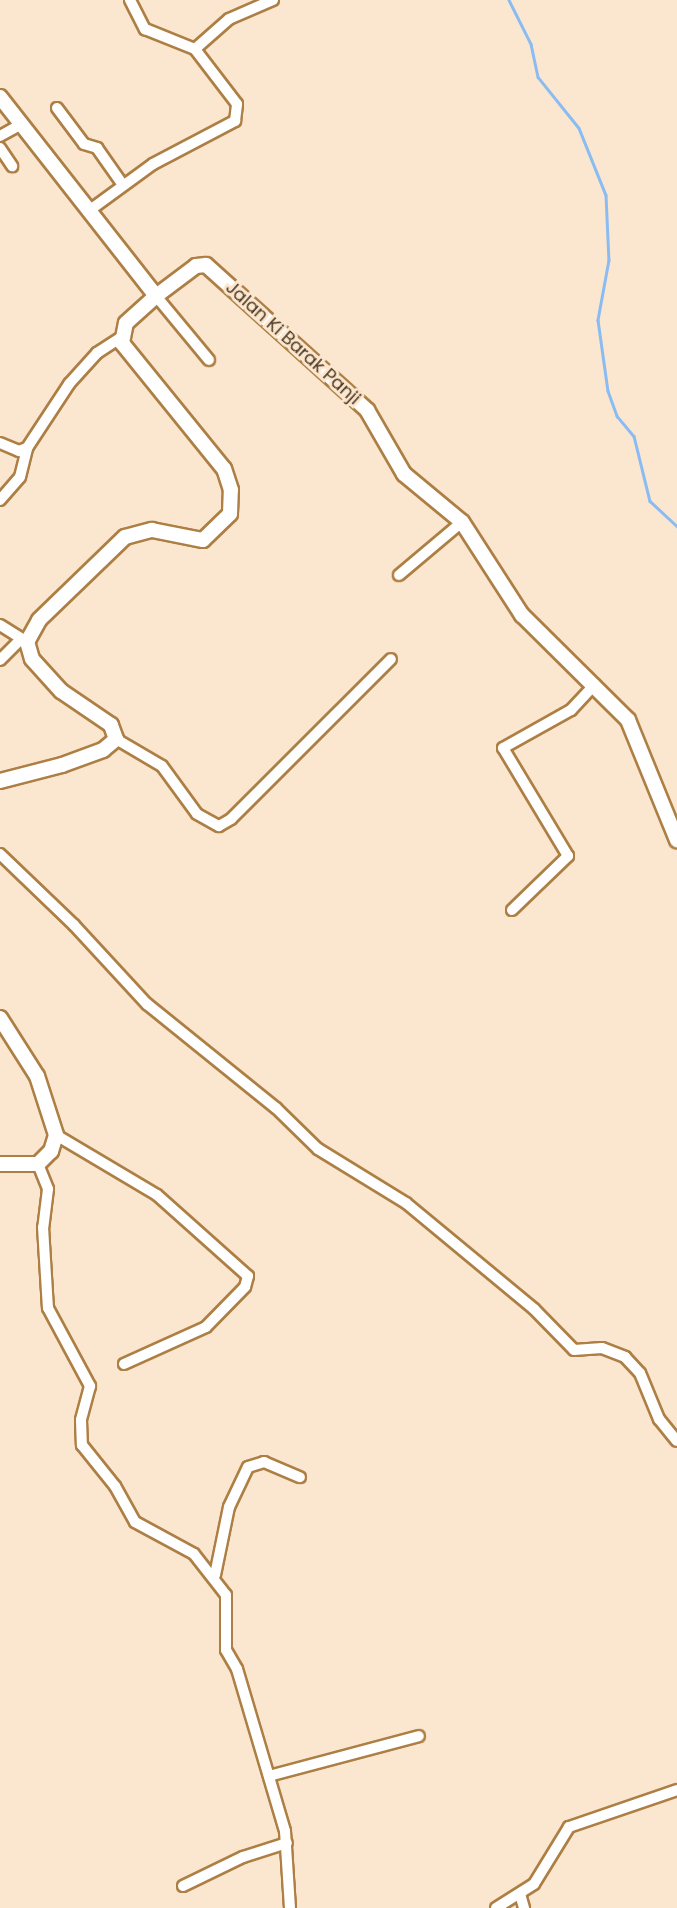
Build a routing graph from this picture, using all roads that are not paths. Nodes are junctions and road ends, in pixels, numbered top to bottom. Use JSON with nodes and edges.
{"nodes":[{"id":1,"x":130,"y":0,"type":"edge"},
{"id":2,"x":273,"y":0,"type":"edge"},
{"id":3,"x":195,"y":49,"type":"junction"},
{"id":4,"x":0,"y":97,"type":"edge"},
{"id":5,"x":57,"y":108,"type":"dead end"},
{"id":6,"x":20,"y":125,"type":"junction"},
{"id":7,"x":0,"y":136,"type":"edge"},
{"id":8,"x":0,"y":148,"type":"edge"},
{"id":9,"x":12,"y":166,"type":"dead end"},
{"id":10,"x":123,"y":186,"type":"junction"},
{"id":11,"x":90,"y":210,"type":"junction"},
{"id":12,"x":156,"y":296,"type":"junction"},
{"id":13,"x":122,"y":337,"type":"junction"},
{"id":14,"x":209,"y":360,"type":"dead end"},
{"id":15,"x":0,"y":443,"type":"edge"},
{"id":16,"x":27,"y":448,"type":"junction"},
{"id":17,"x":0,"y":500,"type":"edge"},
{"id":18,"x":462,"y":522,"type":"junction"},
{"id":19,"x":399,"y":575,"type":"dead end"},
{"id":20,"x":0,"y":625,"type":"edge"},
{"id":21,"x":24,"y":641,"type":"junction"},
{"id":22,"x":391,"y":659,"type":"dead end"},
{"id":23,"x":0,"y":660,"type":"edge"},
{"id":24,"x":595,"y":684,"type":"junction"},
{"id":25,"x":116,"y":739,"type":"junction"},
{"id":26,"x":0,"y":780,"type":"edge"},
{"id":27,"x":677,"y":840,"type":"edge"},
{"id":28,"x":0,"y":854,"type":"edge"},
{"id":29,"x":512,"y":910,"type":"dead end"},
{"id":30,"x":0,"y":1018,"type":"edge"},
{"id":31,"x":56,"y":1135,"type":"junction"},
{"id":32,"x":0,"y":1164,"type":"edge"},
{"id":33,"x":38,"y":1164,"type":"junction"},
{"id":34,"x":124,"y":1364,"type":"dead end"},
{"id":35,"x":677,"y":1441,"type":"edge"},
{"id":36,"x":300,"y":1477,"type":"dead end"},
{"id":37,"x":215,"y":1575,"type":"junction"},
{"id":38,"x":419,"y":1736,"type":"dead end"},
{"id":39,"x":269,"y":1776,"type":"junction"},
{"id":40,"x":677,"y":1790,"type":"edge"},
{"id":41,"x":287,"y":1843,"type":"junction"},
{"id":42,"x":183,"y":1886,"type":"dead end"},
{"id":43,"x":520,"y":1894,"type":"junction"},
{"id":44,"x":290,"y":1908,"type":"edge"},
{"id":45,"x":496,"y":1908,"type":"edge"},
{"id":46,"x":524,"y":1908,"type":"edge"}],
"edges":[{"from":1,"to":3,"type":"street"},
{"from":2,"to":3,"type":"street"},
{"from":3,"to":10,"type":"street"},
{"from":4,"to":6,"type":"street"},
{"from":5,"to":10,"type":"street"},
{"from":6,"to":7,"type":"street"},
{"from":6,"to":11,"type":"street"},
{"from":8,"to":9,"type":"street"},
{"from":10,"to":11,"type":"street"},
{"from":11,"to":12,"type":"street"},
{"from":12,"to":13,"type":"street"},
{"from":12,"to":14,"type":"street"},
{"from":12,"to":18,"type":"street","name":"Jalan Ki Barak Panji"},
{"from":13,"to":16,"type":"street"},
{"from":13,"to":21,"type":"street"},
{"from":15,"to":16,"type":"street"},
{"from":16,"to":17,"type":"street"},
{"from":18,"to":19,"type":"street"},
{"from":18,"to":24,"type":"street","name":"Jalan Ki Barak Panji"},
{"from":20,"to":21,"type":"street"},
{"from":21,"to":23,"type":"street"},
{"from":21,"to":25,"type":"street"},
{"from":22,"to":25,"type":"street"},
{"from":24,"to":27,"type":"street","name":"Jalan Ki Barak Panji"},
{"from":24,"to":29,"type":"street"},
{"from":25,"to":26,"type":"street"},
{"from":28,"to":35,"type":"street"},
{"from":30,"to":31,"type":"street"},
{"from":31,"to":33,"type":"street"},
{"from":31,"to":34,"type":"street"},
{"from":32,"to":33,"type":"street"},
{"from":33,"to":37,"type":"street"},
{"from":36,"to":37,"type":"street"},
{"from":37,"to":39,"type":"street"},
{"from":38,"to":39,"type":"street"},
{"from":39,"to":41,"type":"street"},
{"from":40,"to":43,"type":"street"},
{"from":41,"to":42,"type":"street"},
{"from":41,"to":44,"type":"street"},
{"from":43,"to":45,"type":"street"},
{"from":43,"to":46,"type":"street"}]}
